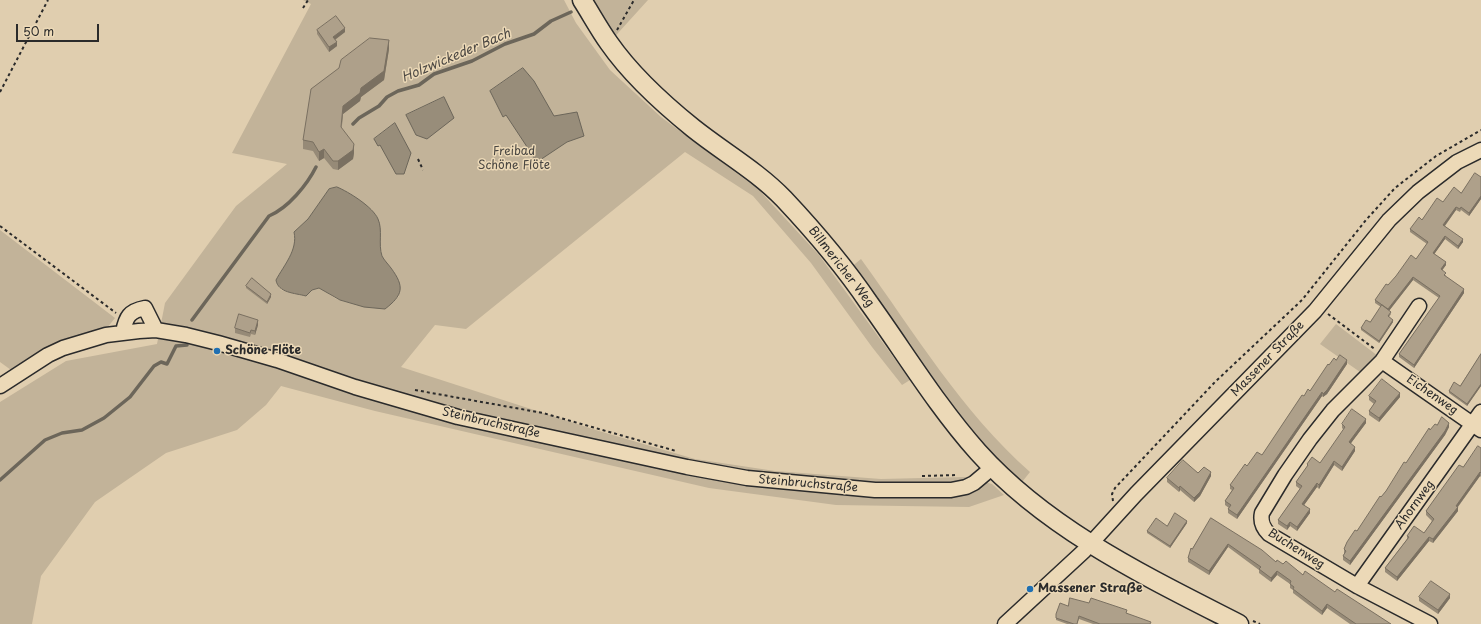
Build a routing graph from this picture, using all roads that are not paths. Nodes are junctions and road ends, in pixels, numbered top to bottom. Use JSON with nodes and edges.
{"nodes":[{"id":1,"x":582,"y":0,"type":"edge"},
{"id":2,"x":1481,"y":150,"type":"edge"},
{"id":3,"x":1419,"y":306,"type":"dead end"},
{"id":4,"x":124,"y":326,"type":"junction"},
{"id":5,"x":156,"y":330,"type":"junction"},
{"id":6,"x":1382,"y":361,"type":"junction"},
{"id":7,"x":0,"y":386,"type":"edge"},
{"id":8,"x":1478,"y":422,"type":"edge"},
{"id":9,"x":993,"y":467,"type":"junction"},
{"id":10,"x":1090,"y":545,"type":"junction"},
{"id":11,"x":1357,"y":586,"type":"junction"},
{"id":12,"x":1004,"y":624,"type":"edge"},
{"id":13,"x":1238,"y":624,"type":"edge"},
{"id":14,"x":1430,"y":624,"type":"edge"}],
"edges":[{"from":1,"to":9,"type":"main road","name":"Billmericher Weg"},
{"from":2,"to":10,"type":"street","name":"Massener Straße"},
{"from":3,"to":6,"type":"street"},
{"from":4,"to":5,"type":"street","name":"Steinbruchstraße"},
{"from":4,"to":5,"type":"street"},
{"from":4,"to":7,"type":"street","name":"Steinbruchstraße"},
{"from":5,"to":9,"type":"street","name":"Steinbruchstraße"},
{"from":6,"to":8,"type":"street","name":"Eichenweg"},
{"from":6,"to":11,"type":"street","name":"Buchenweg"},
{"from":8,"to":11,"type":"street","name":"Ahornweg"},
{"from":9,"to":10,"type":"main road","name":"Billmericher Weg"},
{"from":10,"to":12,"type":"street","name":"Massener Straße"},
{"from":10,"to":13,"type":"main road","name":"Billmericher Weg"},
{"from":11,"to":14,"type":"street","name":"Buchenweg"}]}
